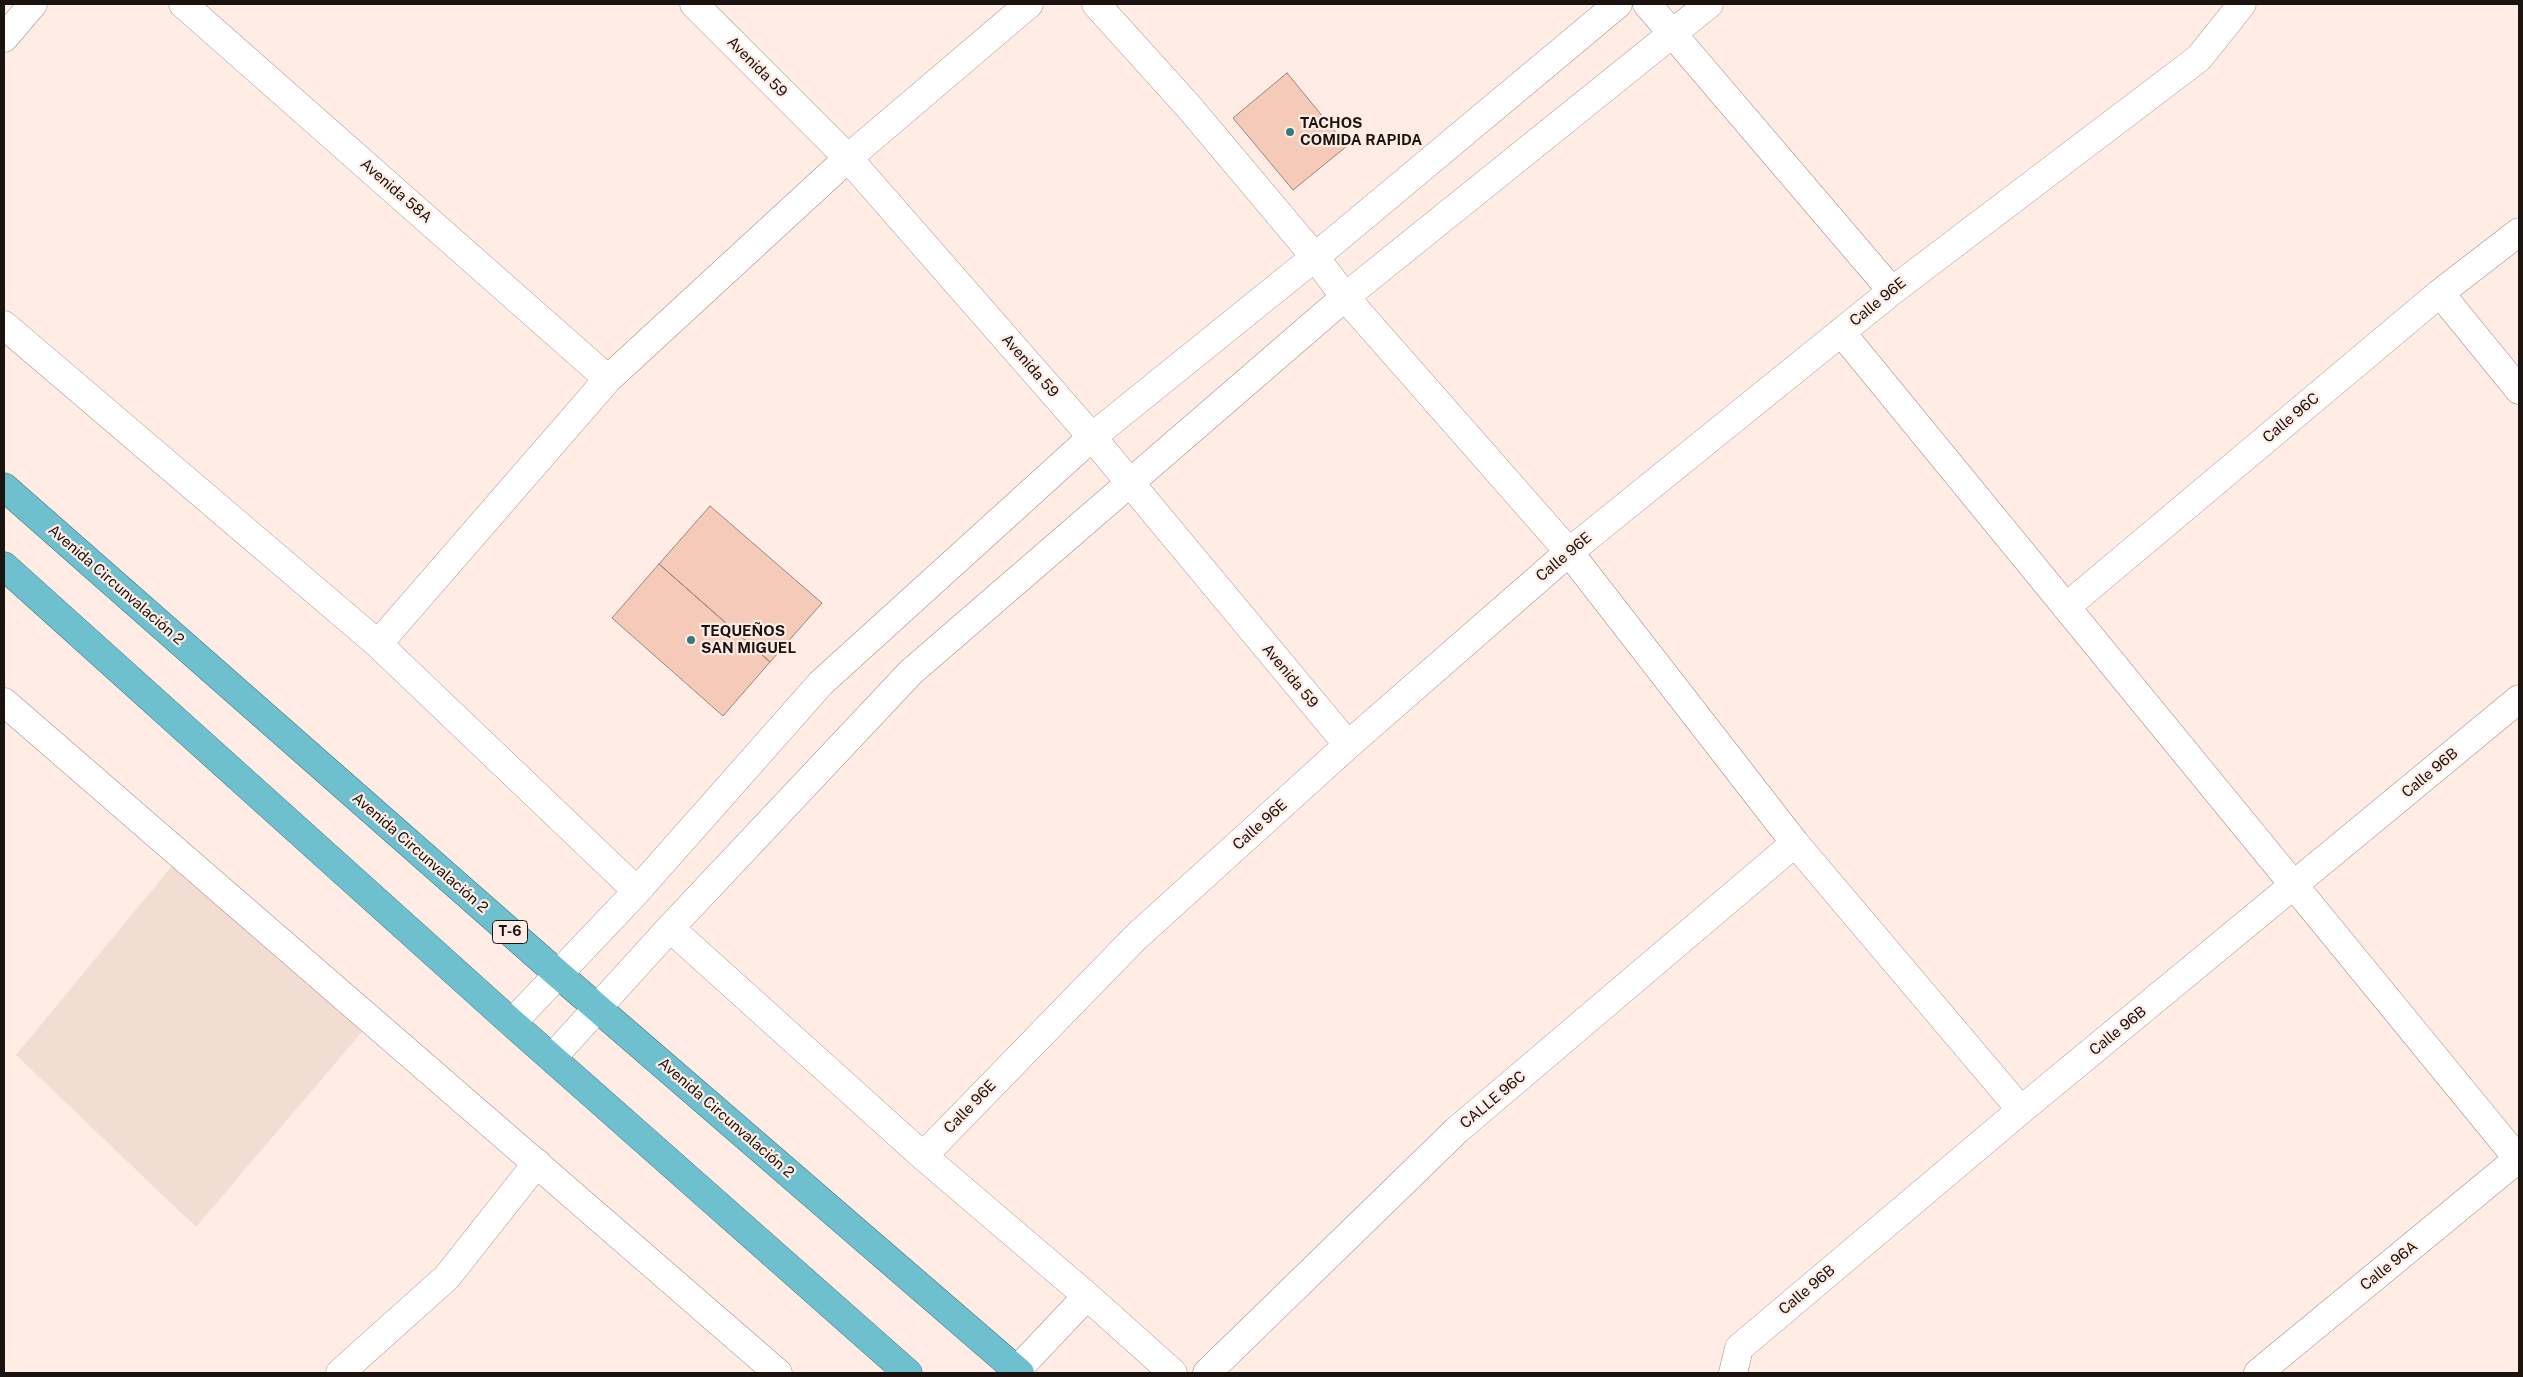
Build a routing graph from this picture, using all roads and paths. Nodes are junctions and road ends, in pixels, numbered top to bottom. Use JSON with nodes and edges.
{"nodes":[{"id":1,"x":33,"y":4,"type":"edge"},
{"id":2,"x":183,"y":4,"type":"edge"},
{"id":3,"x":694,"y":4,"type":"edge"},
{"id":4,"x":1029,"y":4,"type":"edge"},
{"id":5,"x":1096,"y":4,"type":"edge"},
{"id":6,"x":1618,"y":4,"type":"edge"},
{"id":7,"x":1646,"y":4,"type":"edge"},
{"id":8,"x":1709,"y":4,"type":"edge"},
{"id":9,"x":2242,"y":4,"type":"edge"},
{"id":10,"x":1672,"y":34,"type":"junction"},
{"id":11,"x":4,"y":38,"type":"edge"},
{"id":12,"x":848,"y":158,"type":"junction"},
{"id":13,"x":2519,"y":232,"type":"edge"},
{"id":14,"x":1315,"y":257,"type":"junction"},
{"id":15,"x":1892,"y":291,"type":"junction"},
{"id":16,"x":2440,"y":293,"type":"junction"},
{"id":17,"x":1345,"y":297,"type":"junction"},
{"id":18,"x":4,"y":325,"type":"edge"},
{"id":19,"x":1841,"y":332,"type":"junction"},
{"id":20,"x":608,"y":379,"type":"junction"},
{"id":21,"x":2519,"y":390,"type":"edge"},
{"id":22,"x":1092,"y":437,"type":"junction"},
{"id":23,"x":1130,"y":485,"type":"junction"},
{"id":24,"x":4,"y":487,"type":"edge"},
{"id":25,"x":1569,"y":552,"type":"junction"},
{"id":26,"x":4,"y":566,"type":"edge"},
{"id":27,"x":2066,"y":607,"type":"junction"},
{"id":28,"x":378,"y":644,"type":"junction"},
{"id":29,"x":2519,"y":699,"type":"edge"},
{"id":30,"x":4,"y":702,"type":"edge"},
{"id":31,"x":1348,"y":745,"type":"junction"},
{"id":32,"x":1795,"y":843,"type":"junction"},
{"id":33,"x":2294,"y":886,"type":"junction"},
{"id":34,"x":637,"y":891,"type":"junction"},
{"id":35,"x":670,"y":928,"type":"junction"},
{"id":36,"x":558,"y":974,"type":"junction"},
{"id":37,"x":599,"y":1008,"type":"junction"},
{"id":38,"x":512,"y":1023,"type":"junction"},
{"id":39,"x":552,"y":1058,"type":"junction"},
{"id":40,"x":2021,"y":1110,"type":"junction"},
{"id":41,"x":923,"y":1156,"type":"junction"},
{"id":42,"x":2519,"y":1159,"type":"edge"},
{"id":43,"x":537,"y":1163,"type":"junction"},
{"id":44,"x":1087,"y":1296,"type":"junction"},
{"id":45,"x":1018,"y":1372,"type":"edge"},
{"id":46,"x":340,"y":1373,"type":"edge"},
{"id":47,"x":778,"y":1373,"type":"edge"},
{"id":48,"x":907,"y":1373,"type":"edge"},
{"id":49,"x":1173,"y":1373,"type":"edge"},
{"id":50,"x":1207,"y":1373,"type":"edge"},
{"id":51,"x":1733,"y":1373,"type":"edge"},
{"id":52,"x":2258,"y":1373,"type":"edge"}],
"edges":[{"from":1,"to":11,"type":"street"},
{"from":2,"to":20,"type":"street","name":"Avenida 58A"},
{"from":3,"to":12,"type":"street","name":"Avenida 59"},
{"from":4,"to":12,"type":"street"},
{"from":5,"to":14,"type":"street"},
{"from":6,"to":14,"type":"street"},
{"from":7,"to":10,"type":"street"},
{"from":8,"to":10,"type":"street"},
{"from":9,"to":15,"type":"street","name":"Calle 96E"},
{"from":10,"to":15,"type":"street"},
{"from":10,"to":17,"type":"street"},
{"from":12,"to":20,"type":"street"},
{"from":12,"to":22,"type":"street","name":"Avenida 59"},
{"from":13,"to":16,"type":"street","name":"Calle 96C"},
{"from":14,"to":17,"type":"street"},
{"from":14,"to":22,"type":"street"},
{"from":15,"to":19,"type":"street","name":"Calle 96E"},
{"from":16,"to":21,"type":"street"},
{"from":16,"to":27,"type":"street","name":"Calle 96C"},
{"from":17,"to":23,"type":"street"},
{"from":17,"to":25,"type":"street"},
{"from":18,"to":28,"type":"street"},
{"from":19,"to":25,"type":"street","name":"Calle 96E"},
{"from":19,"to":27,"type":"street"},
{"from":20,"to":28,"type":"street"},
{"from":22,"to":23,"type":"street","name":"Avenida 59"},
{"from":22,"to":34,"type":"street"},
{"from":23,"to":31,"type":"street","name":"Avenida 59"},
{"from":23,"to":35,"type":"street"},
{"from":24,"to":36,"type":"highway","name":"Avenida Circunvalación 2","number":"T-6"},
{"from":25,"to":31,"type":"street","name":"Calle 96E"},
{"from":25,"to":32,"type":"street"},
{"from":26,"to":38,"type":"highway"},
{"from":27,"to":33,"type":"street"},
{"from":28,"to":34,"type":"street"},
{"from":29,"to":33,"type":"street","name":"Calle 96B"},
{"from":30,"to":43,"type":"street"},
{"from":31,"to":41,"type":"street","name":"Calle 96E"},
{"from":32,"to":40,"type":"street"},
{"from":32,"to":50,"type":"street","name":"CALLE 96C"},
{"from":33,"to":40,"type":"street","name":"Calle 96B"},
{"from":33,"to":42,"type":"street"},
{"from":34,"to":36,"type":"street"},
{"from":35,"to":37,"type":"street"},
{"from":35,"to":41,"type":"street"},
{"from":36,"to":37,"type":"highway","name":"Avenida Circunvalación 2","number":"T-6"},
{"from":36,"to":38,"type":"street"},
{"from":37,"to":39,"type":"street"},
{"from":37,"to":45,"type":"highway","name":"Avenida Circunvalación 2","number":"T-6"},
{"from":38,"to":39,"type":"highway"},
{"from":39,"to":48,"type":"highway"},
{"from":40,"to":51,"type":"street","name":"Calle 96B"},
{"from":41,"to":44,"type":"street"},
{"from":42,"to":52,"type":"street","name":"Calle 96A"},
{"from":43,"to":46,"type":"street"},
{"from":43,"to":47,"type":"street"},
{"from":44,"to":45,"type":"street"},
{"from":44,"to":49,"type":"street"}]}
